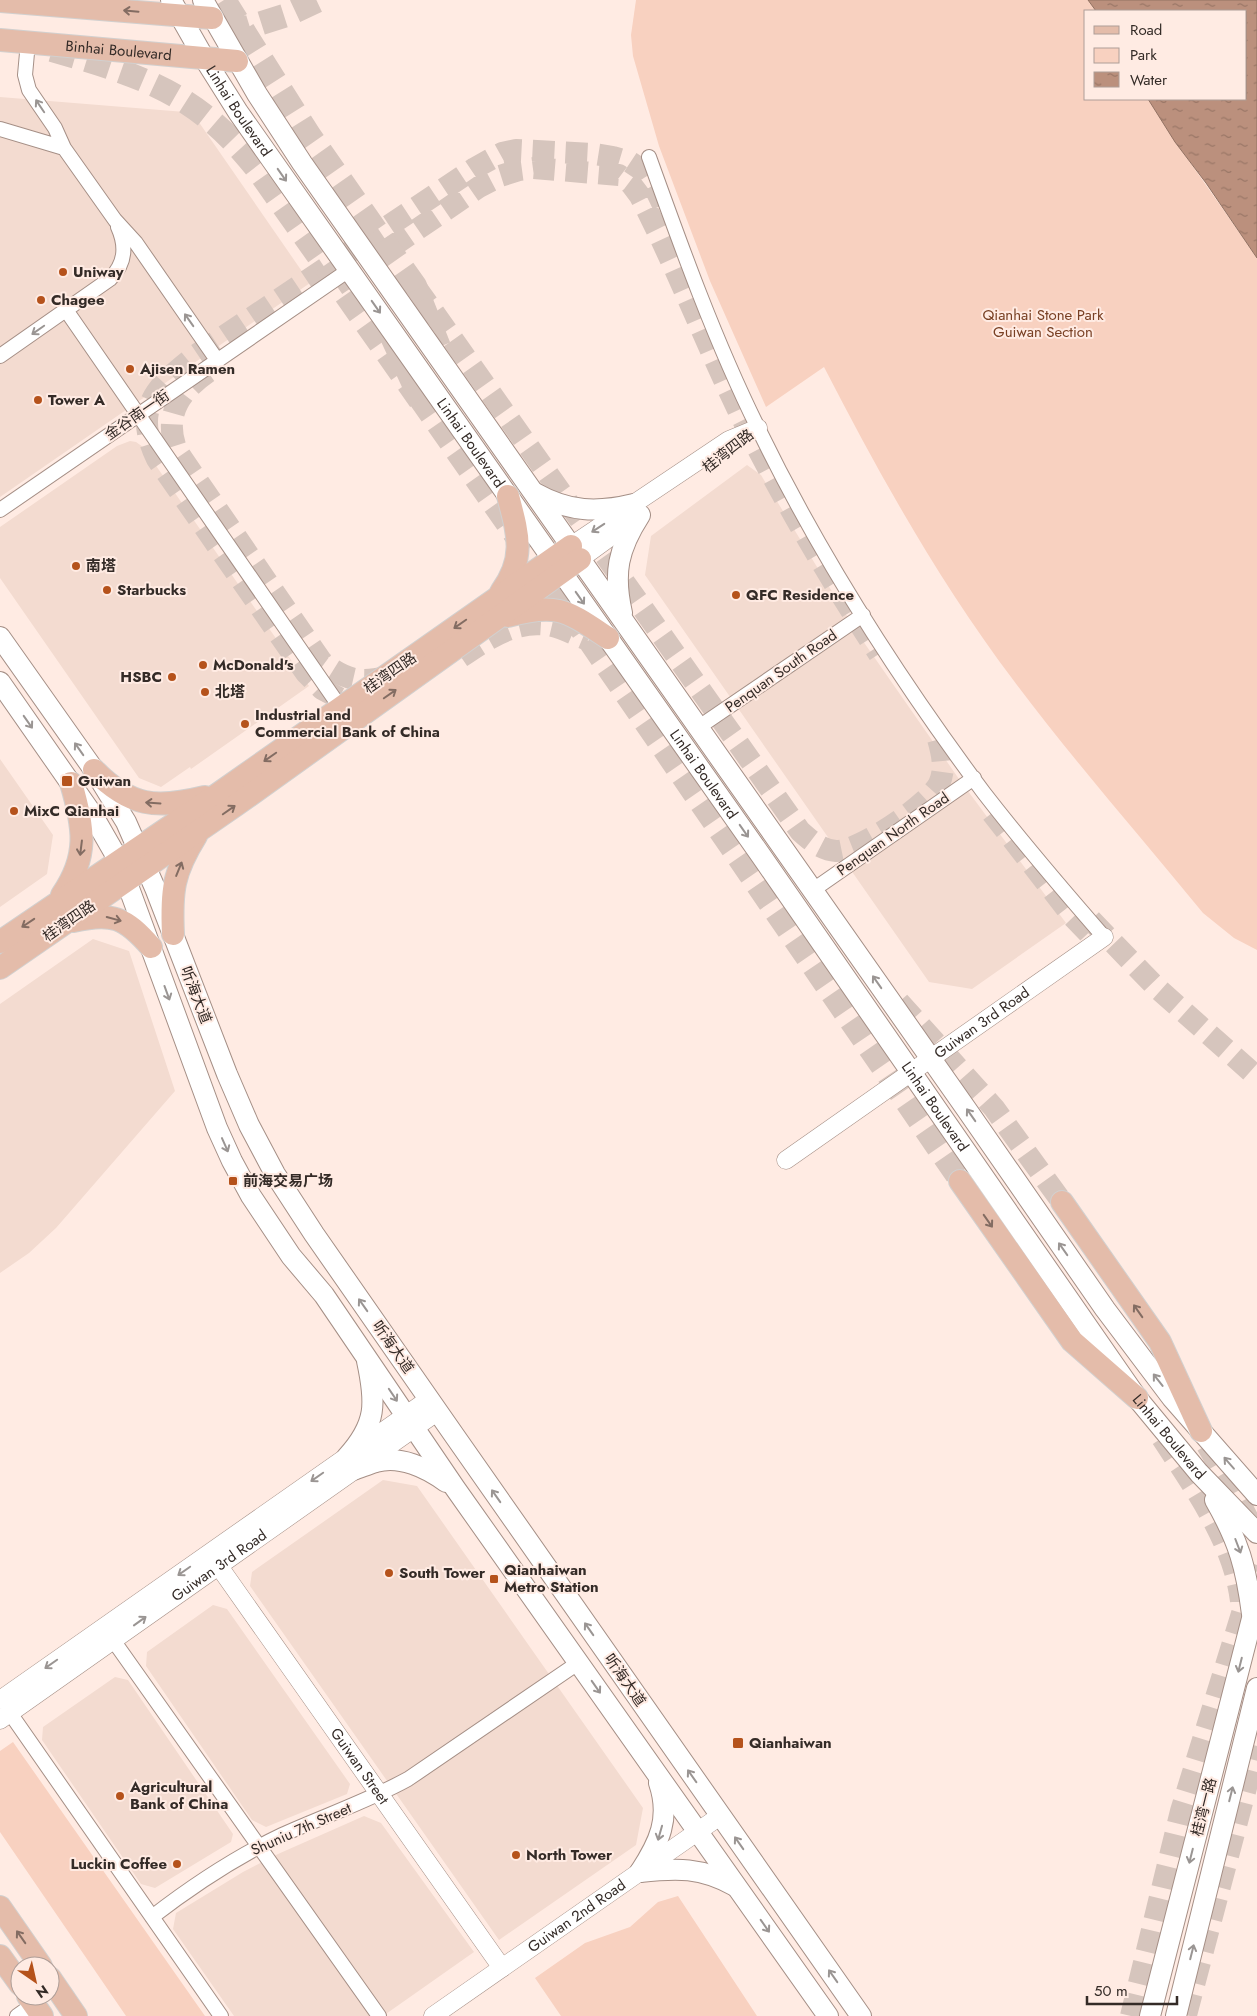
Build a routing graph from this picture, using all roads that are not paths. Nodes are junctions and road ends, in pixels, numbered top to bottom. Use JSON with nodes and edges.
{"nodes":[{"id":1,"x":0,"y":1,"type":"edge"},
{"id":2,"x":92,"y":3,"type":"edge"},
{"id":3,"x":176,"y":8,"type":"edge"},
{"id":4,"x":208,"y":9,"type":"edge"},
{"id":5,"x":0,"y":40,"type":"edge"},
{"id":6,"x":28,"y":42,"type":"junction"},
{"id":7,"x":204,"y":58,"type":"junction"},
{"id":8,"x":237,"y":61,"type":"junction"},
{"id":9,"x":0,"y":129,"type":"edge"},
{"id":10,"x":64,"y":148,"type":"junction"},
{"id":11,"x":649,"y":157,"type":"dead end"},
{"id":12,"x":115,"y":220,"type":"junction"},
{"id":13,"x":349,"y":270,"type":"junction"},
{"id":14,"x":66,"y":310,"type":"junction"},
{"id":15,"x":0,"y":356,"type":"edge"},
{"id":16,"x":217,"y":360,"type":"junction"},
{"id":17,"x":138,"y":415,"type":"junction"},
{"id":18,"x":758,"y":428,"type":"junction"},
{"id":19,"x":535,"y":493,"type":"junction"},
{"id":20,"x":508,"y":496,"type":"junction"},
{"id":21,"x":637,"y":509,"type":"junction"},
{"id":22,"x":0,"y":510,"type":"edge"},
{"id":23,"x":576,"y":552,"type":"junction"},
{"id":24,"x":557,"y":565,"type":"junction"},
{"id":25,"x":492,"y":612,"type":"junction"},
{"id":26,"x":863,"y":615,"type":"junction"},
{"id":27,"x":624,"y":620,"type":"junction"},
{"id":28,"x":0,"y":637,"type":"edge"},
{"id":29,"x":608,"y":638,"type":"junction"},
{"id":30,"x":0,"y":682,"type":"edge"},
{"id":31,"x":340,"y":708,"type":"junction"},
{"id":32,"x":699,"y":728,"type":"junction"},
{"id":33,"x":94,"y":770,"type":"junction"},
{"id":34,"x":974,"y":778,"type":"junction"},
{"id":35,"x":72,"y":783,"type":"junction"},
{"id":36,"x":218,"y":794,"type":"junction"},
{"id":37,"x":200,"y":830,"type":"junction"},
{"id":38,"x":142,"y":857,"type":"junction"},
{"id":39,"x":123,"y":870,"type":"junction"},
{"id":40,"x":813,"y":890,"type":"junction"},
{"id":41,"x":61,"y":913,"type":"junction"},
{"id":42,"x":173,"y":934,"type":"junction"},
{"id":43,"x":1104,"y":937,"type":"joint"},
{"id":44,"x":0,"y":942,"type":"edge"},
{"id":45,"x":151,"y":947,"type":"junction"},
{"id":46,"x":0,"y":968,"type":"edge"},
{"id":47,"x":931,"y":1058,"type":"junction"},
{"id":48,"x":912,"y":1072,"type":"junction"},
{"id":49,"x":786,"y":1160,"type":"dead end"},
{"id":50,"x":960,"y":1181,"type":"tunnel mouth"},
{"id":51,"x":1062,"y":1202,"type":"tunnel mouth"},
{"id":52,"x":365,"y":1354,"type":"junction"},
{"id":53,"x":1137,"y":1398,"type":"junction"},
{"id":54,"x":433,"y":1405,"type":"junction"},
{"id":55,"x":410,"y":1421,"type":"junction"},
{"id":56,"x":1201,"y":1431,"type":"junction"},
{"id":57,"x":350,"y":1464,"type":"junction"},
{"id":58,"x":1198,"y":1473,"type":"junction"},
{"id":59,"x":455,"y":1488,"type":"junction"},
{"id":60,"x":1257,"y":1495,"type":"edge"},
{"id":61,"x":1257,"y":1532,"type":"edge"},
{"id":62,"x":218,"y":1565,"type":"junction"},
{"id":63,"x":1255,"y":1608,"type":"edge"},
{"id":64,"x":113,"y":1640,"type":"junction"},
{"id":65,"x":578,"y":1662,"type":"junction"},
{"id":66,"x":1257,"y":1688,"type":"edge"},
{"id":67,"x":3,"y":1711,"type":"edge"},
{"id":68,"x":654,"y":1769,"type":"junction"},
{"id":69,"x":380,"y":1794,"type":"junction"},
{"id":70,"x":720,"y":1816,"type":"junction"},
{"id":71,"x":698,"y":1832,"type":"junction"},
{"id":72,"x":259,"y":1846,"type":"junction"},
{"id":73,"x":640,"y":1872,"type":"junction"},
{"id":74,"x":737,"y":1886,"type":"junction"},
{"id":75,"x":0,"y":1907,"type":"edge"},
{"id":76,"x":152,"y":1917,"type":"junction"},
{"id":77,"x":0,"y":1956,"type":"edge"},
{"id":78,"x":34,"y":1956,"type":"edge"},
{"id":79,"x":502,"y":1968,"type":"junction"},
{"id":80,"x":10,"y":1970,"type":"edge"},
{"id":81,"x":60,"y":1993,"type":"edge"},
{"id":82,"x":76,"y":2016,"type":"edge"},
{"id":83,"x":221,"y":2016,"type":"edge"},
{"id":84,"x":379,"y":2016,"type":"edge"},
{"id":85,"x":433,"y":2016,"type":"edge"},
{"id":86,"x":828,"y":2016,"type":"edge"},
{"id":87,"x":861,"y":2016,"type":"edge"},
{"id":88,"x":1150,"y":2016,"type":"edge"},
{"id":89,"x":1176,"y":2016,"type":"edge"}],
"edges":[{"from":1,"to":2,"type":"main road"},
{"from":3,"to":2,"type":"main road","one_way":true},
{"from":3,"to":4,"type":"main road"},
{"from":3,"to":7,"type":"main road","name":"Linhai Boulevard"},
{"from":4,"to":8,"type":"main road","name":"Linhai Boulevard"},
{"from":5,"to":6,"type":"main road","name":"Binhai Boulevard"},
{"from":6,"to":7,"type":"main road","name":"Binhai Boulevard"},
{"from":10,"to":6,"type":"street","one_way":true},
{"from":7,"to":8,"type":"main road","name":"Binhai Boulevard"},
{"from":7,"to":13,"type":"main road","name":"Linhai Boulevard","one_way":true},
{"from":8,"to":19,"type":"main road","name":"Linhai Boulevard"},
{"from":9,"to":10,"type":"street"},
{"from":10,"to":12,"type":"street"},
{"from":11,"to":18,"type":"street"},
{"from":12,"to":14,"type":"street"},
{"from":16,"to":12,"type":"street","one_way":true},
{"from":13,"to":16,"type":"street","name":"金谷南一街"},
{"from":13,"to":20,"type":"main road","name":"Linhai Boulevard","one_way":true},
{"from":14,"to":15,"type":"street","one_way":true},
{"from":14,"to":17,"type":"street"},
{"from":16,"to":17,"type":"street","name":"金谷南一街"},
{"from":17,"to":22,"type":"street","name":"金谷南一街"},
{"from":17,"to":31,"type":"street"},
{"from":18,"to":21,"type":"street","name":"桂湾四路"},
{"from":18,"to":26,"type":"street"},
{"from":19,"to":21,"type":"main road"},
{"from":19,"to":23,"type":"main road","name":"Linhai Boulevard"},
{"from":20,"to":24,"type":"main road","name":"Linhai Boulevard"},
{"from":20,"to":25,"type":"main road"},
{"from":21,"to":23,"type":"street","name":"桂湾四路"},
{"from":21,"to":27,"type":"main road"},
{"from":23,"to":24,"type":"main road","name":"桂湾四路"},
{"from":23,"to":27,"type":"main road","name":"Linhai Boulevard"},
{"from":24,"to":25,"type":"main road","name":"桂湾四路"},
{"from":24,"to":29,"type":"main road","name":"Linhai Boulevard","one_way":true},
{"from":25,"to":29,"type":"main road"},
{"from":25,"to":31,"type":"main road","name":"桂湾四路","one_way":true},
{"from":37,"to":25,"type":"main road","name":"桂湾四路","one_way":true},
{"from":26,"to":32,"type":"street","name":"Penquan South Road"},
{"from":26,"to":34,"type":"street"},
{"from":27,"to":32,"type":"main road","name":"Linhai Boulevard"},
{"from":33,"to":28,"type":"main road","name":"听海大道","one_way":true},
{"from":29,"to":48,"type":"main road","name":"Linhai Boulevard","one_way":true},
{"from":30,"to":35,"type":"main road","name":"听海大道","one_way":true},
{"from":31,"to":36,"type":"main road","name":"桂湾四路","one_way":true},
{"from":32,"to":40,"type":"main road","name":"Linhai Boulevard"},
{"from":36,"to":33,"type":"main road","one_way":true},
{"from":33,"to":38,"type":"main road","name":"听海大道"},
{"from":34,"to":40,"type":"street","name":"Penquan North Road"},
{"from":34,"to":43,"type":"street"},
{"from":35,"to":39,"type":"main road","name":"听海大道"},
{"from":35,"to":41,"type":"main road","one_way":true},
{"from":36,"to":38,"type":"main road","name":"桂湾四路"},
{"from":37,"to":38,"type":"main road","name":"桂湾四路"},
{"from":42,"to":37,"type":"main road","one_way":true},
{"from":38,"to":39,"type":"main road","name":"桂湾四路"},
{"from":38,"to":42,"type":"main road","name":"听海大道"},
{"from":39,"to":41,"type":"main road","name":"桂湾四路"},
{"from":39,"to":45,"type":"main road","name":"听海大道"},
{"from":47,"to":40,"type":"main road","name":"Linhai Boulevard","one_way":true},
{"from":41,"to":44,"type":"main road","name":"桂湾四路","one_way":true},
{"from":41,"to":45,"type":"main road","one_way":true},
{"from":41,"to":46,"type":"main road","name":"桂湾四路"},
{"from":54,"to":42,"type":"main road","name":"听海大道","one_way":true},
{"from":43,"to":47,"type":"street","name":"Guiwan 3rd Road"},
{"from":45,"to":52,"type":"main road","name":"听海大道","one_way":true},
{"from":47,"to":48,"type":"street","name":"Guiwan 3rd Road"},
{"from":56,"to":47,"type":"main road","name":"Linhai Boulevard","one_way":true},
{"from":48,"to":49,"type":"street","name":"Guiwan 3rd Road"},
{"from":48,"to":53,"type":"main road","name":"Linhai Boulevard"},
{"from":50,"to":53,"type":"main road","one_way":true},
{"from":56,"to":51,"type":"main road","one_way":true},
{"from":52,"to":55,"type":"main road","name":"听海大道","one_way":true},
{"from":52,"to":57,"type":"main road"},
{"from":53,"to":58,"type":"main road","name":"Linhai Boulevard"},
{"from":54,"to":55,"type":"street","name":"Guiwan 3rd Road"},
{"from":70,"to":54,"type":"main road","name":"听海大道","one_way":true},
{"from":55,"to":57,"type":"street","name":"Guiwan 3rd Road"},
{"from":55,"to":59,"type":"main road","name":"听海大道"},
{"from":60,"to":56,"type":"main road","name":"Linhai Boulevard","one_way":true},
{"from":57,"to":59,"type":"main road"},
{"from":57,"to":62,"type":"street","name":"Guiwan 3rd Road"},
{"from":57,"to":67,"type":"street","name":"Guiwan 3rd Road","one_way":true},
{"from":58,"to":61,"type":"main road","name":"Linhai Boulevard"},
{"from":58,"to":63,"type":"main road","one_way":true},
{"from":59,"to":65,"type":"main road","name":"听海大道"},
{"from":64,"to":62,"type":"street","name":"Guiwan 3rd Road","one_way":true},
{"from":62,"to":69,"type":"street","name":"Guiwan Street"},
{"from":63,"to":88,"type":"main road","name":"桂湾一路","one_way":true},
{"from":64,"to":67,"type":"street","name":"Guiwan 3rd Road"},
{"from":64,"to":72,"type":"street"},
{"from":65,"to":68,"type":"main road","name":"听海大道","one_way":true},
{"from":65,"to":69,"type":"street","name":"Shuniu 7th Street"},
{"from":89,"to":66,"type":"main road","name":"桂湾一路","one_way":true},
{"from":67,"to":76,"type":"street"},
{"from":68,"to":71,"type":"main road","name":"听海大道"},
{"from":68,"to":73,"type":"main road","one_way":true},
{"from":69,"to":72,"type":"street","name":"Shuniu 7th Street"},
{"from":69,"to":79,"type":"street","name":"Guiwan Street"},
{"from":70,"to":71,"type":"street","name":"Guiwan 2nd Road"},
{"from":87,"to":70,"type":"main road","name":"听海大道","one_way":true},
{"from":71,"to":73,"type":"street","name":"Guiwan 2nd Road"},
{"from":71,"to":74,"type":"main road","name":"听海大道"},
{"from":72,"to":76,"type":"street","name":"Shuniu 7th Street"},
{"from":72,"to":84,"type":"street"},
{"from":73,"to":74,"type":"main road"},
{"from":73,"to":79,"type":"street","name":"Guiwan 2nd Road"},
{"from":74,"to":86,"type":"main road","name":"听海大道","one_way":true},
{"from":78,"to":75,"type":"main road","one_way":true},
{"from":76,"to":83,"type":"street"},
{"from":77,"to":80,"type":"main road"},
{"from":79,"to":85,"type":"street","name":"Guiwan 2nd Road"},
{"from":81,"to":82,"type":"main road"}]}
